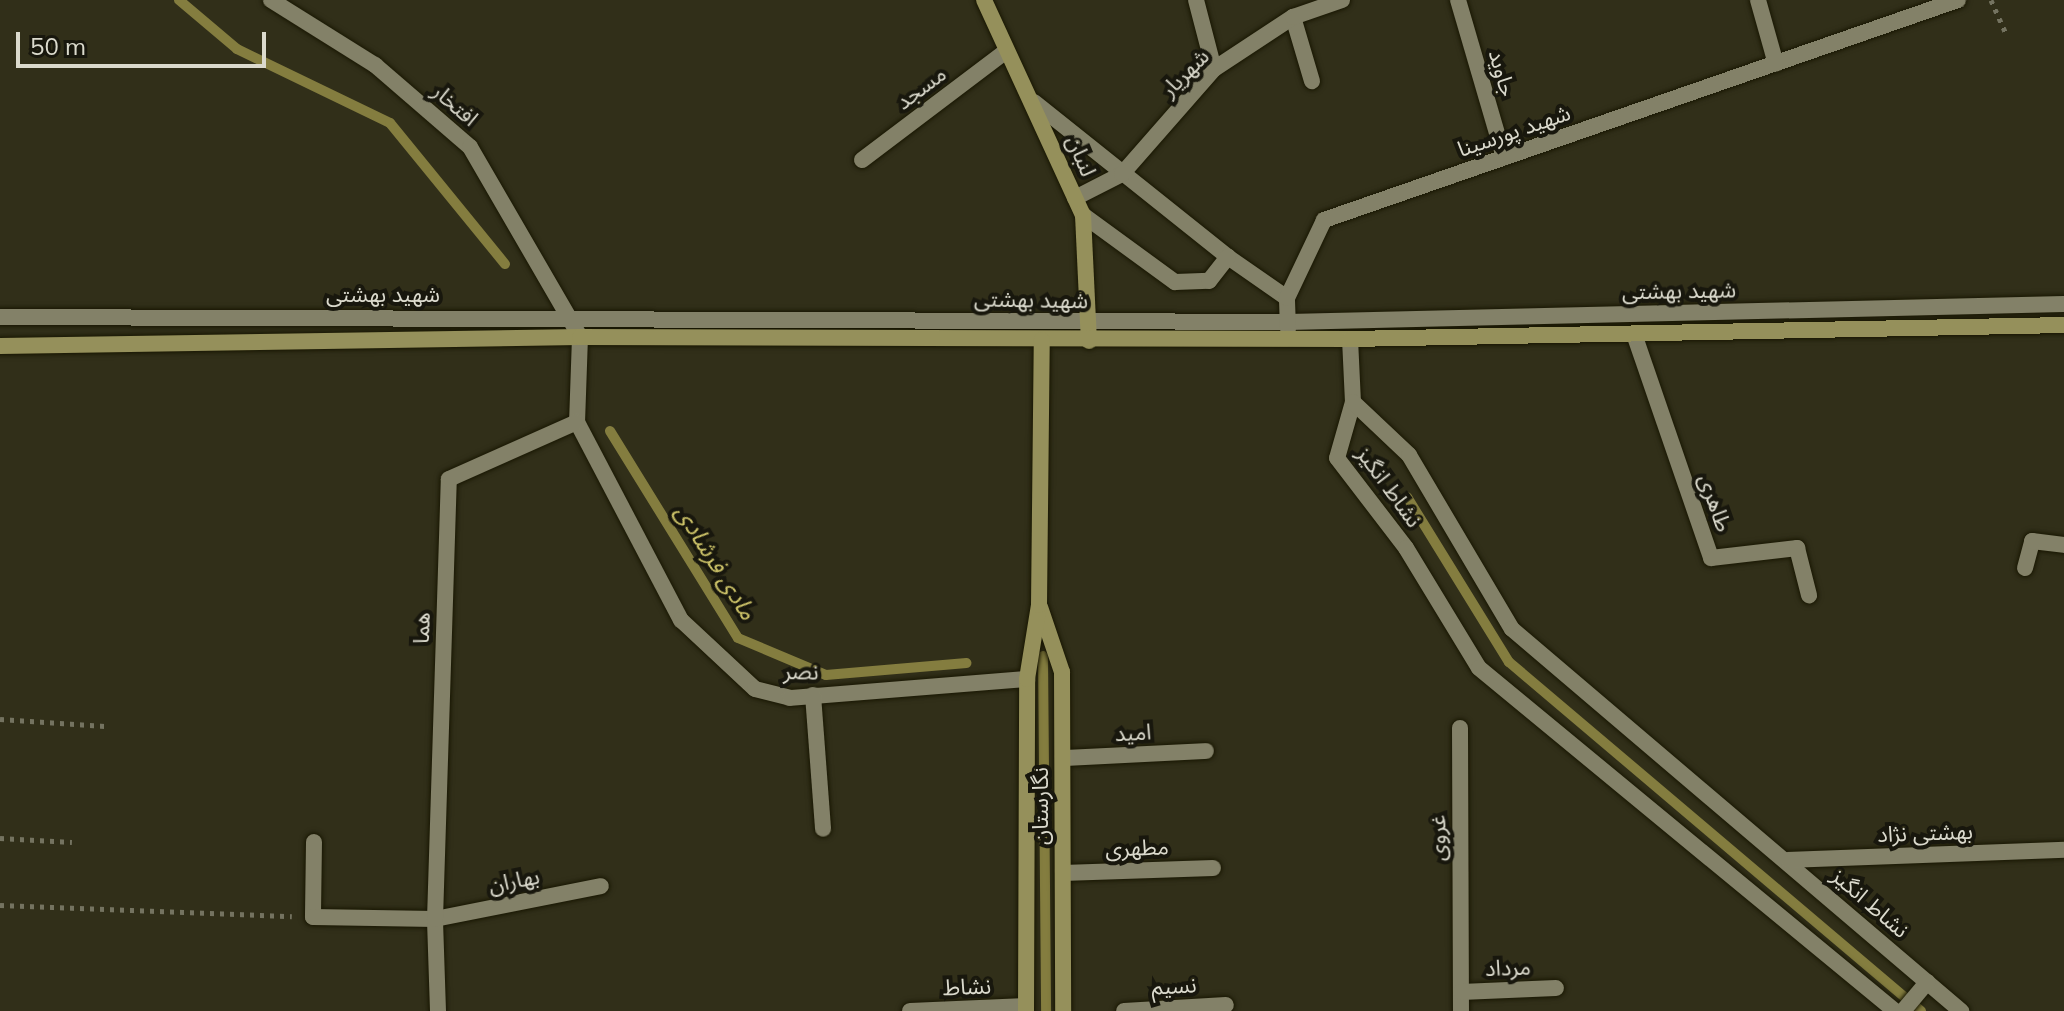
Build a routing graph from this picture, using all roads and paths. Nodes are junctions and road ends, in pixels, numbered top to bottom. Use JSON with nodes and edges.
{"nodes":[{"id":1,"x":271,"y":0,"type":"edge"},
{"id":2,"x":984,"y":0,"type":"edge"},
{"id":3,"x":1196,"y":0,"type":"edge"},
{"id":4,"x":1342,"y":0,"type":"edge"},
{"id":5,"x":1458,"y":0,"type":"edge"},
{"id":6,"x":1758,"y":0,"type":"edge"},
{"id":7,"x":1958,"y":0,"type":"edge"},
{"id":8,"x":1991,"y":0,"type":"edge"},
{"id":9,"x":1293,"y":17,"type":"junction"},
{"id":10,"x":2006,"y":34,"type":"dead end"},
{"id":11,"x":1006,"y":51,"type":"junction"},
{"id":12,"x":1776,"y":64,"type":"junction"},
{"id":13,"x":1214,"y":69,"type":"junction"},
{"id":14,"x":1312,"y":81,"type":"dead end"},
{"id":15,"x":1034,"y":102,"type":"junction"},
{"id":16,"x":1504,"y":157,"type":"junction"},
{"id":17,"x":862,"y":160,"type":"dead end"},
{"id":18,"x":1122,"y":174,"type":"junction"},
{"id":19,"x":1075,"y":198,"type":"junction"},
{"id":20,"x":1083,"y":215,"type":"junction"},
{"id":21,"x":1228,"y":257,"type":"junction"},
{"id":22,"x":1287,"y":298,"type":"junction"},
{"id":23,"x":2064,"y":304,"type":"edge"},
{"id":24,"x":568,"y":317,"type":"junction"},
{"id":25,"x":1,"y":318,"type":"edge"},
{"id":26,"x":1088,"y":322,"type":"junction"},
{"id":27,"x":2064,"y":325,"type":"edge"},
{"id":28,"x":1288,"y":330,"type":"junction"},
{"id":29,"x":1634,"y":334,"type":"junction"},
{"id":30,"x":580,"y":337,"type":"junction"},
{"id":31,"x":1350,"y":339,"type":"junction"},
{"id":32,"x":1042,"y":340,"type":"junction"},
{"id":33,"x":1089,"y":341,"type":"junction"},
{"id":34,"x":0,"y":346,"type":"edge"},
{"id":35,"x":1353,"y":402,"type":"junction"},
{"id":36,"x":577,"y":422,"type":"junction"},
{"id":37,"x":2064,"y":545,"type":"edge"},
{"id":38,"x":2025,"y":568,"type":"dead end"},
{"id":39,"x":1809,"y":595,"type":"dead end"},
{"id":40,"x":1039,"y":605,"type":"junction"},
{"id":41,"x":1027,"y":679,"type":"junction"},
{"id":42,"x":813,"y":695,"type":"junction"},
{"id":43,"x":0,"y":719,"type":"edge"},
{"id":44,"x":105,"y":726,"type":"dead end"},
{"id":45,"x":1460,"y":728,"type":"dead end"},
{"id":46,"x":1206,"y":751,"type":"dead end"},
{"id":47,"x":1063,"y":758,"type":"junction"},
{"id":48,"x":823,"y":829,"type":"dead end"},
{"id":49,"x":0,"y":838,"type":"edge"},
{"id":50,"x":72,"y":842,"type":"dead end"},
{"id":51,"x":314,"y":842,"type":"dead end"},
{"id":52,"x":2064,"y":850,"type":"edge"},
{"id":53,"x":1788,"y":860,"type":"junction"},
{"id":54,"x":1213,"y":868,"type":"dead end"},
{"id":55,"x":1063,"y":873,"type":"junction"},
{"id":56,"x":601,"y":886,"type":"dead end"},
{"id":57,"x":0,"y":905,"type":"edge"},
{"id":58,"x":313,"y":917,"type":"junction"},
{"id":59,"x":435,"y":919,"type":"junction"},
{"id":60,"x":1927,"y":982,"type":"junction"},
{"id":61,"x":1556,"y":988,"type":"dead end"},
{"id":62,"x":1461,"y":992,"type":"junction"},
{"id":63,"x":1226,"y":1005,"type":"dead end"},
{"id":64,"x":1026,"y":1008,"type":"edge"},
{"id":65,"x":438,"y":1011,"type":"edge"},
{"id":66,"x":910,"y":1011,"type":"edge"},
{"id":67,"x":1063,"y":1011,"type":"edge"},
{"id":68,"x":1124,"y":1011,"type":"edge"},
{"id":69,"x":1461,"y":1011,"type":"edge"},
{"id":70,"x":1895,"y":1011,"type":"edge"},
{"id":71,"x":1903,"y":1011,"type":"edge"},
{"id":72,"x":1961,"y":1011,"type":"edge"}],
"edges":[{"from":1,"to":24,"type":"street","name":"افتخار"},
{"from":2,"to":11,"type":"main road","name":"لنبان"},
{"from":3,"to":13,"type":"street"},
{"from":4,"to":9,"type":"street","name":"شهریار"},
{"from":5,"to":16,"type":"street","name":"جاوید"},
{"from":6,"to":12,"type":"street"},
{"from":7,"to":12,"type":"street","name":"شهید پورسینا"},
{"from":8,"to":10,"type":"path"},
{"from":9,"to":13,"type":"street","name":"شهریار"},
{"from":9,"to":14,"type":"street"},
{"from":11,"to":15,"type":"main road","name":"لنبان"},
{"from":11,"to":17,"type":"street","name":"مسجد"},
{"from":12,"to":16,"type":"street","name":"شهید پورسینا"},
{"from":13,"to":18,"type":"street","name":"شهریار"},
{"from":15,"to":18,"type":"street"},
{"from":15,"to":19,"type":"main road","name":"لنبان"},
{"from":16,"to":22,"type":"street","name":"شهید پورسینا"},
{"from":18,"to":19,"type":"street","name":"شهریار"},
{"from":18,"to":21,"type":"street"},
{"from":19,"to":20,"type":"main road","name":"لنبان"},
{"from":20,"to":21,"type":"street"},
{"from":20,"to":26,"type":"main road","name":"لنبان"},
{"from":21,"to":22,"type":"street"},
{"from":22,"to":28,"type":"street","name":"شهید پورسینا"},
{"from":23,"to":28,"type":"street","name":"شهید بهشتی"},
{"from":24,"to":25,"type":"street","name":"شهید بهشتی"},
{"from":24,"to":26,"type":"street","name":"شهید بهشتی"},
{"from":24,"to":30,"type":"street","name":"افتخار"},
{"from":26,"to":28,"type":"street","name":"شهید بهشتی"},
{"from":26,"to":33,"type":"main road","name":"لنبان"},
{"from":27,"to":29,"type":"main road","name":"شهید بهشتی"},
{"from":28,"to":31,"type":"main road","name":"شهید بهشتی"},
{"from":28,"to":33,"type":"main road","name":"شهید بهشتی"},
{"from":29,"to":31,"type":"main road","name":"شهید بهشتی"},
{"from":29,"to":39,"type":"street","name":"طاهری"},
{"from":30,"to":32,"type":"main road","name":"شهید بهشتی"},
{"from":30,"to":34,"type":"main road","name":"شهید بهشتی"},
{"from":30,"to":36,"type":"street"},
{"from":31,"to":35,"type":"street"},
{"from":32,"to":33,"type":"main road","name":"شهید بهشتی"},
{"from":32,"to":40,"type":"main road","name":"نگارستان"},
{"from":35,"to":53,"type":"street","name":"نشاط انگیز"},
{"from":35,"to":70,"type":"street","name":"نشاط انگیز"},
{"from":36,"to":42,"type":"street","name":"نصر"},
{"from":36,"to":59,"type":"street","name":"هما"},
{"from":37,"to":38,"type":"street"},
{"from":40,"to":41,"type":"main road","name":"نگارستان"},
{"from":40,"to":47,"type":"main road","name":"نگارستان"},
{"from":41,"to":42,"type":"street","name":"نصر"},
{"from":41,"to":64,"type":"main road","name":"نگارستان"},
{"from":42,"to":48,"type":"street"},
{"from":43,"to":44,"type":"path"},
{"from":45,"to":62,"type":"street","name":"غروی"},
{"from":46,"to":47,"type":"street","name":"امید"},
{"from":47,"to":55,"type":"main road","name":"نگارستان"},
{"from":49,"to":50,"type":"path"},
{"from":51,"to":58,"type":"street"},
{"from":52,"to":53,"type":"street","name":"بهشتی نژاد"},
{"from":53,"to":60,"type":"street","name":"نشاط انگیز"},
{"from":54,"to":55,"type":"street","name":"مطهری"},
{"from":55,"to":67,"type":"main road","name":"نگارستان"},
{"from":56,"to":59,"type":"street","name":"بهاران"},
{"from":57,"to":58,"type":"path"},
{"from":58,"to":59,"type":"street","name":"بهاران"},
{"from":59,"to":65,"type":"street"},
{"from":60,"to":71,"type":"street"},
{"from":60,"to":72,"type":"street","name":"نشاط انگیز"},
{"from":61,"to":62,"type":"street","name":"مرداد"},
{"from":62,"to":69,"type":"street","name":"غروی"},
{"from":63,"to":68,"type":"street","name":"نسیم"},
{"from":64,"to":66,"type":"street","name":"نشاط"}]}
